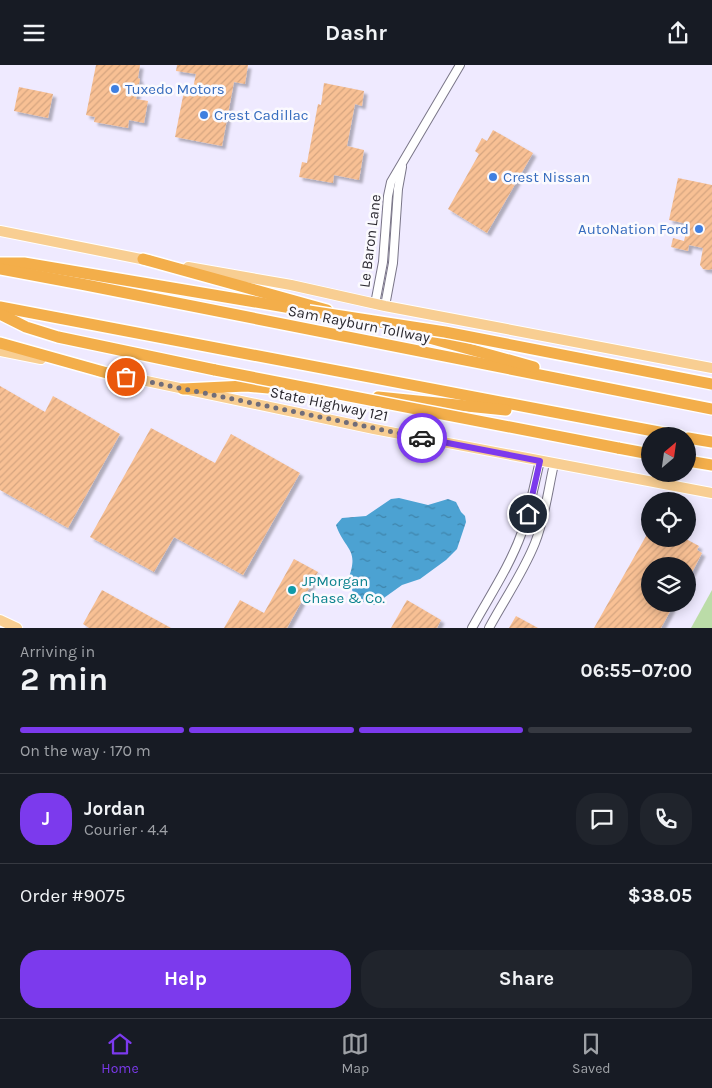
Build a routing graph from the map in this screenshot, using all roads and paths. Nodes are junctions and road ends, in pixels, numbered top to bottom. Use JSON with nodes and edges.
{"nodes":[{"id":1,"x":460,"y":65,"type":"edge"},
{"id":2,"x":0,"y":231,"type":"edge"},
{"id":3,"x":143,"y":259,"type":"junction"},
{"id":4,"x":0,"y":263,"type":"edge"},
{"id":5,"x":0,"y":269,"type":"edge"},
{"id":6,"x":380,"y":305,"type":"junction"},
{"id":7,"x":0,"y":307,"type":"edge"},
{"id":8,"x":0,"y":314,"type":"edge"},
{"id":9,"x":0,"y":343,"type":"edge"},
{"id":10,"x":0,"y":351,"type":"edge"},
{"id":11,"x":712,"y":368,"type":"edge"},
{"id":12,"x":107,"y":373,"type":"junction"},
{"id":13,"x":712,"y":384,"type":"edge"},
{"id":14,"x":183,"y":389,"type":"junction"},
{"id":15,"x":620,"y":391,"type":"junction"},
{"id":16,"x":712,"y":409,"type":"edge"},
{"id":17,"x":580,"y":417,"type":"junction"},
{"id":18,"x":641,"y":429,"type":"edge"},
{"id":19,"x":696,"y":439,"type":"edge"},
{"id":20,"x":712,"y":442,"type":"edge"},
{"id":21,"x":641,"y":452,"type":"edge"},
{"id":22,"x":540,"y":461,"type":"junction"},
{"id":23,"x":554,"y":463,"type":"junction"},
{"id":24,"x":696,"y":463,"type":"edge"},
{"id":25,"x":712,"y":466,"type":"edge"},
{"id":26,"x":712,"y":493,"type":"edge"},
{"id":27,"x":494,"y":587,"type":"junction"},
{"id":28,"x":507,"y":595,"type":"junction"},
{"id":29,"x":0,"y":620,"type":"edge"},
{"id":30,"x":17,"y":628,"type":"edge"},
{"id":31,"x":472,"y":628,"type":"edge"},
{"id":32,"x":489,"y":628,"type":"edge"}],
"edges":[{"from":1,"to":6,"type":"street","name":"Le Baron Lane"},
{"from":2,"to":3,"type":"main road"},
{"from":3,"to":6,"type":"main road"},
{"from":3,"to":15,"type":"highway"},
{"from":4,"to":13,"type":"highway","bridge":true},
{"from":5,"to":15,"type":"highway","name":"Sam Rayburn Tollway"},
{"from":6,"to":11,"type":"main road"},
{"from":7,"to":17,"type":"highway"},
{"from":8,"to":21,"type":"highway","bridge":true},
{"from":9,"to":12,"type":"highway"},
{"from":10,"to":12,"type":"main road","name":"State Highway 121"},
{"from":12,"to":14,"type":"main road","name":"State Highway 121"},
{"from":14,"to":17,"type":"highway"},
{"from":14,"to":22,"type":"main road","name":"State Highway 121"},
{"from":15,"to":16,"type":"highway","name":"Sam Rayburn Tollway"},
{"from":17,"to":18,"type":"highway"},
{"from":19,"to":20,"type":"highway"},
{"from":22,"to":23,"type":"main road","name":"State Highway 121"},
{"from":22,"to":27,"type":"street"},
{"from":23,"to":26,"type":"main road","name":"State Highway 121"},
{"from":23,"to":28,"type":"street"},
{"from":24,"to":25,"type":"highway"},
{"from":27,"to":28,"type":"street"},
{"from":27,"to":31,"type":"street"},
{"from":28,"to":32,"type":"street"},
{"from":29,"to":30,"type":"main road"}]}
